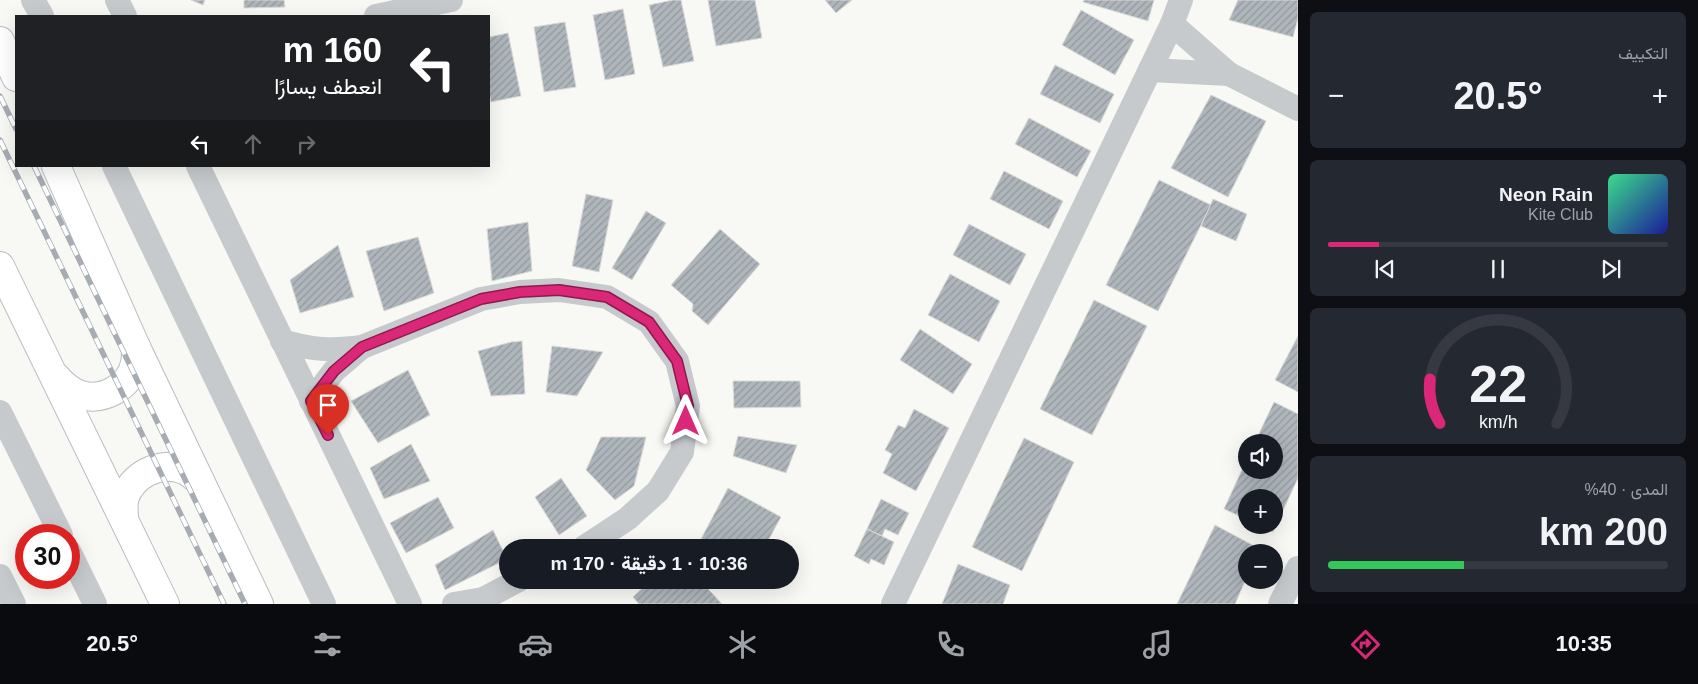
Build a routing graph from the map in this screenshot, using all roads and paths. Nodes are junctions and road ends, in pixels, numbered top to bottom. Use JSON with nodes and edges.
{"nodes":[{"id":1,"x":33,"y":0,"type":"edge"},
{"id":2,"x":116,"y":0,"type":"edge"},
{"id":3,"x":451,"y":0,"type":"edge"},
{"id":4,"x":1181,"y":0,"type":"edge"},
{"id":5,"x":41,"y":15,"type":"edge"},
{"id":6,"x":124,"y":15,"type":"edge"},
{"id":7,"x":381,"y":15,"type":"edge"},
{"id":8,"x":1172,"y":24,"type":"junction"},
{"id":9,"x":0,"y":41,"type":"edge"},
{"id":10,"x":1150,"y":70,"type":"junction"},
{"id":11,"x":1229,"y":74,"type":"junction"},
{"id":12,"x":15,"y":75,"type":"edge"},
{"id":13,"x":1298,"y":109,"type":"edge"},
{"id":14,"x":56,"y":167,"type":"edge"},
{"id":15,"x":114,"y":167,"type":"edge"},
{"id":16,"x":198,"y":167,"type":"edge"},
{"id":17,"x":0,"y":266,"type":"edge"},
{"id":18,"x":282,"y":341,"type":"junction"},
{"id":19,"x":136,"y":347,"type":"junction"},
{"id":20,"x":362,"y":347,"type":"junction"},
{"id":21,"x":55,"y":376,"type":"junction"},
{"id":22,"x":311,"y":401,"type":"junction"},
{"id":23,"x":0,"y":412,"type":"edge"},
{"id":24,"x":200,"y":481,"type":"junction"},
{"id":25,"x":124,"y":519,"type":"junction"},
{"id":26,"x":56,"y":524,"type":"edge"},
{"id":27,"x":597,"y":539,"type":"edge"},
{"id":28,"x":1298,"y":568,"type":"edge"},
{"id":29,"x":80,"y":573,"type":"edge"},
{"id":30,"x":0,"y":576,"type":"edge"},
{"id":31,"x":502,"y":589,"type":"edge"},
{"id":32,"x":480,"y":601,"type":"edge"},
{"id":33,"x":14,"y":604,"type":"edge"},
{"id":34,"x":95,"y":604,"type":"edge"},
{"id":35,"x":165,"y":604,"type":"edge"},
{"id":36,"x":259,"y":604,"type":"edge"},
{"id":37,"x":324,"y":604,"type":"edge"},
{"id":38,"x":413,"y":604,"type":"edge"},
{"id":39,"x":454,"y":604,"type":"edge"},
{"id":40,"x":893,"y":604,"type":"edge"},
{"id":41,"x":1280,"y":604,"type":"edge"}],
"edges":[{"from":1,"to":5,"type":"street"},
{"from":2,"to":6,"type":"street"},
{"from":3,"to":7,"type":"street"},
{"from":4,"to":8,"type":"street"},
{"from":8,"to":10,"type":"street"},
{"from":8,"to":11,"type":"street"},
{"from":9,"to":12,"type":"main road"},
{"from":10,"to":11,"type":"street"},
{"from":10,"to":40,"type":"street"},
{"from":11,"to":13,"type":"street"},
{"from":14,"to":19,"type":"main road"},
{"from":15,"to":37,"type":"street"},
{"from":16,"to":18,"type":"street"},
{"from":17,"to":21,"type":"main road"},
{"from":18,"to":20,"type":"street"},
{"from":18,"to":22,"type":"street"},
{"from":19,"to":21,"type":"main road"},
{"from":19,"to":24,"type":"main road"},
{"from":20,"to":22,"type":"street"},
{"from":20,"to":27,"type":"street"},
{"from":21,"to":25,"type":"main road"},
{"from":22,"to":38,"type":"street"},
{"from":23,"to":26,"type":"street"},
{"from":24,"to":25,"type":"main road"},
{"from":24,"to":36,"type":"main road"},
{"from":25,"to":35,"type":"main road"},
{"from":28,"to":41,"type":"street"},
{"from":29,"to":34,"type":"street"},
{"from":30,"to":33,"type":"street"},
{"from":31,"to":32,"type":"street"},
{"from":32,"to":39,"type":"street"}]}
